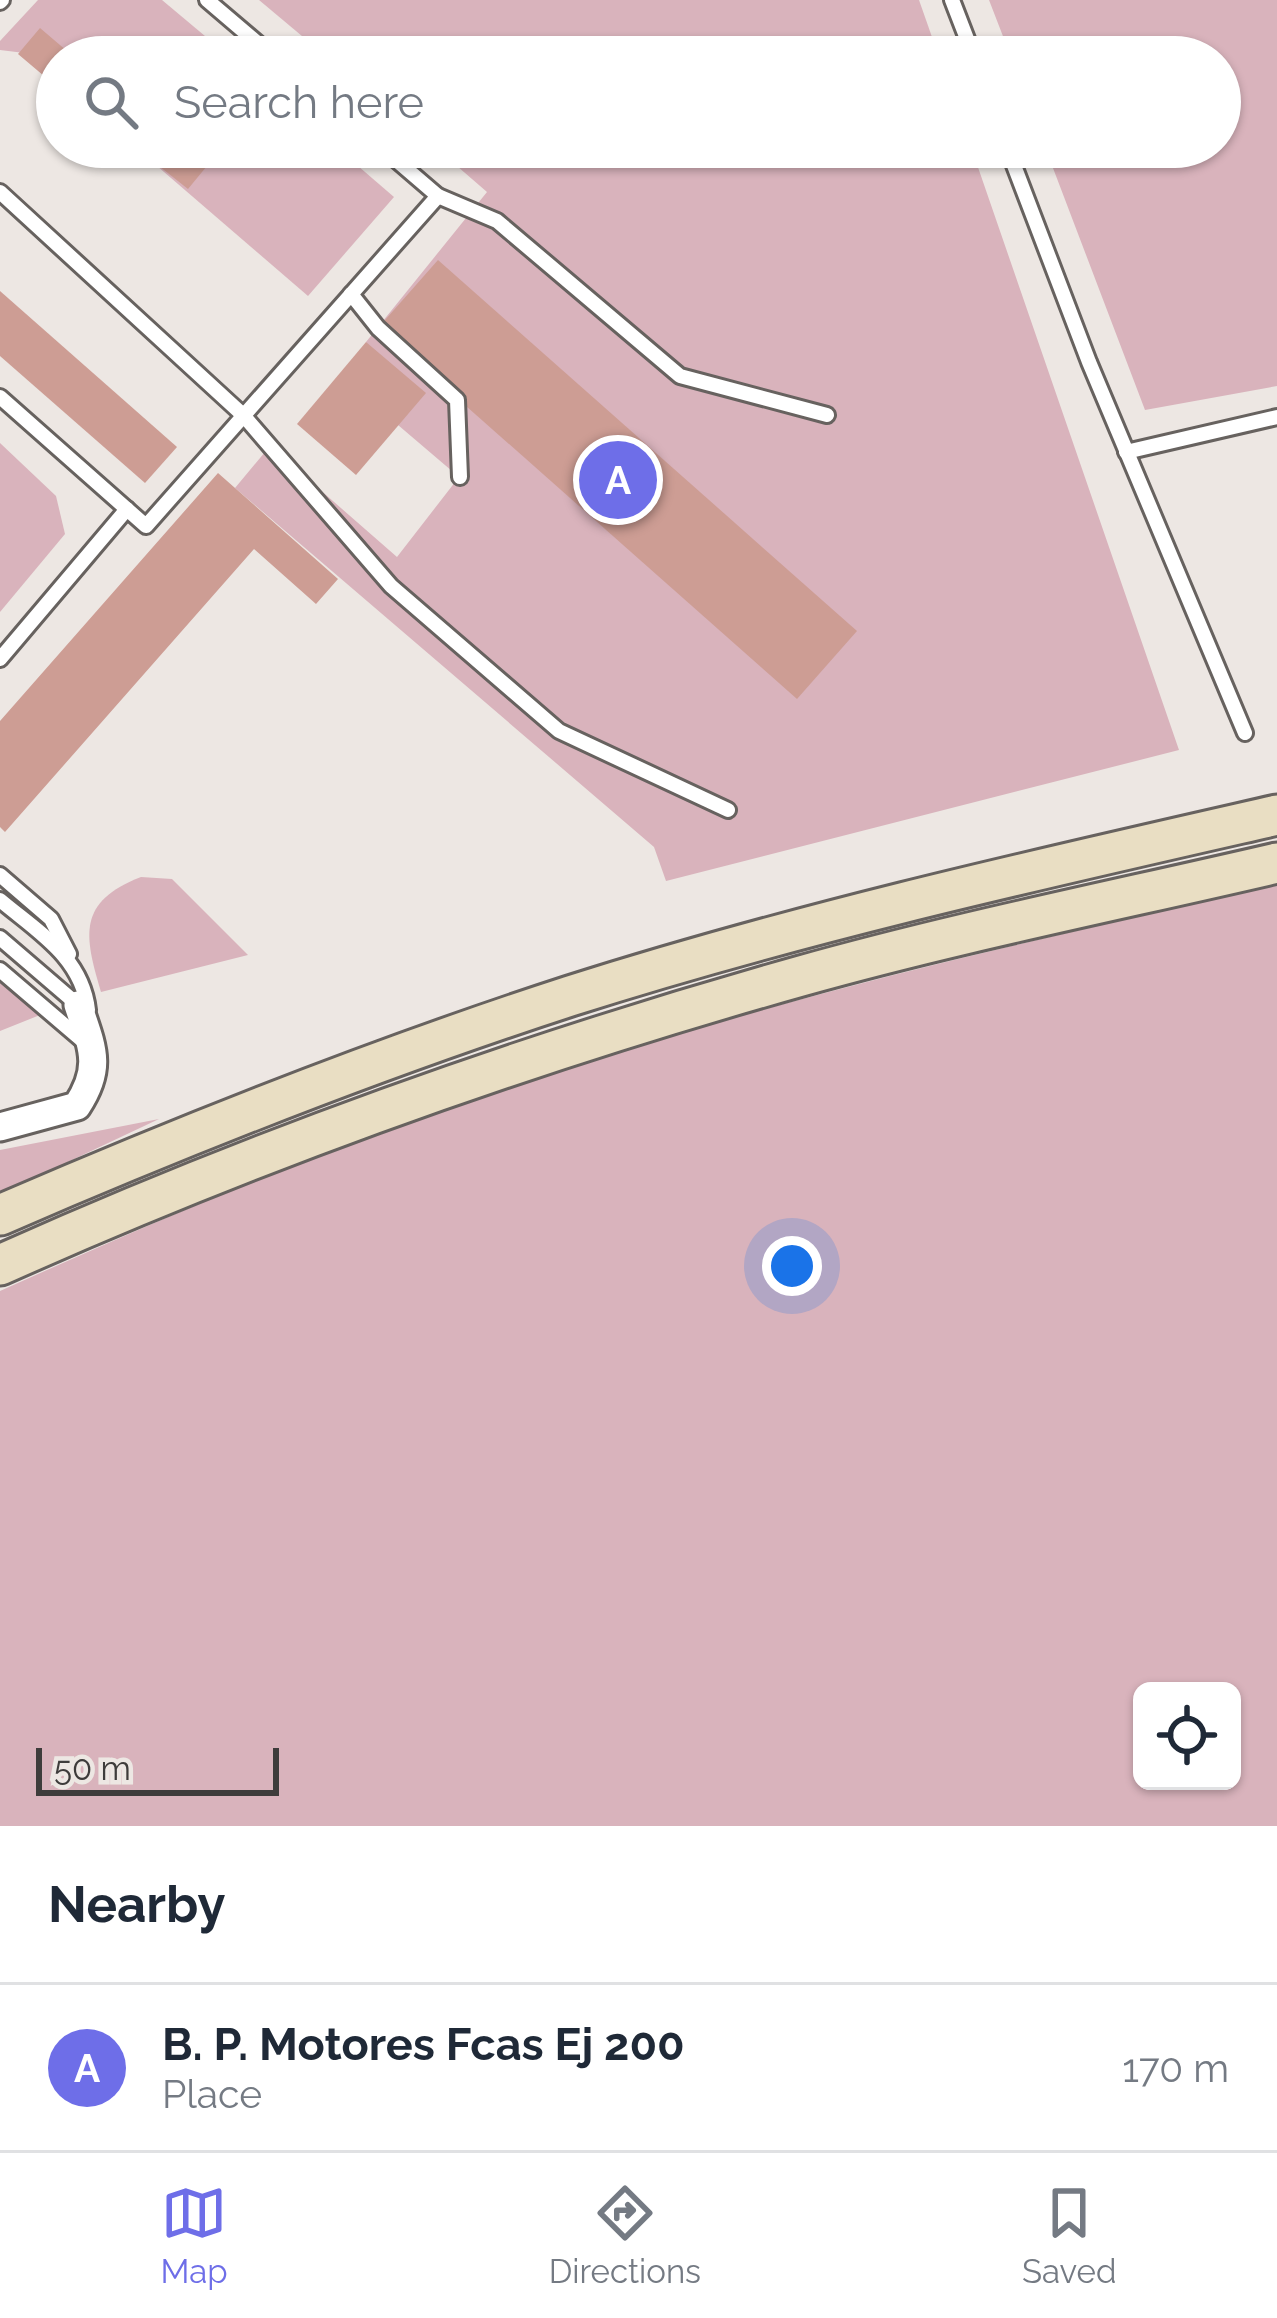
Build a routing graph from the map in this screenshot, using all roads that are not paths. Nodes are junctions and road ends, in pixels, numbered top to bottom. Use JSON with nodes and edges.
{"nodes":[{"id":1,"x":207,"y":0,"type":"edge"},
{"id":2,"x":952,"y":0,"type":"edge"},
{"id":3,"x":249,"y":36,"type":"edge"},
{"id":4,"x":966,"y":36,"type":"edge"},
{"id":5,"x":405,"y":168,"type":"edge"},
{"id":6,"x":1015,"y":168,"type":"edge"},
{"id":7,"x":0,"y":192,"type":"edge"},
{"id":8,"x":438,"y":196,"type":"junction"},
{"id":9,"x":351,"y":294,"type":"junction"},
{"id":10,"x":0,"y":397,"type":"edge"},
{"id":11,"x":826,"y":415,"type":"dead end"},
{"id":12,"x":243,"y":416,"type":"junction"},
{"id":13,"x":1277,"y":417,"type":"edge"},
{"id":14,"x":1126,"y":452,"type":"junction"},
{"id":15,"x":460,"y":477,"type":"dead end"},
{"id":16,"x":127,"y":509,"type":"junction"},
{"id":17,"x":0,"y":659,"type":"edge"},
{"id":18,"x":1245,"y":733,"type":"dead end"},
{"id":19,"x":728,"y":810,"type":"dead end"},
{"id":20,"x":1277,"y":815,"type":"edge"},
{"id":21,"x":1277,"y":863,"type":"edge"},
{"id":22,"x":0,"y":875,"type":"edge"},
{"id":23,"x":0,"y":900,"type":"edge"},
{"id":24,"x":0,"y":938,"type":"edge"},
{"id":25,"x":71,"y":959,"type":"junction"},
{"id":26,"x":0,"y":970,"type":"edge"},
{"id":27,"x":77,"y":1005,"type":"joint"},
{"id":28,"x":93,"y":1050,"type":"junction"},
{"id":29,"x":0,"y":1127,"type":"edge"},
{"id":30,"x":0,"y":1215,"type":"edge"},
{"id":31,"x":0,"y":1265,"type":"edge"}],
"edges":[{"from":1,"to":3,"type":"lane"},
{"from":2,"to":4,"type":"lane"},
{"from":5,"to":8,"type":"lane"},
{"from":6,"to":14,"type":"lane"},
{"from":7,"to":12,"type":"lane"},
{"from":8,"to":9,"type":"lane"},
{"from":8,"to":11,"type":"lane"},
{"from":9,"to":12,"type":"lane"},
{"from":9,"to":15,"type":"lane"},
{"from":10,"to":16,"type":"lane"},
{"from":12,"to":16,"type":"lane"},
{"from":12,"to":19,"type":"lane"},
{"from":13,"to":14,"type":"lane"},
{"from":14,"to":18,"type":"lane"},
{"from":16,"to":17,"type":"lane"},
{"from":20,"to":30,"type":"main road"},
{"from":21,"to":31,"type":"main road"},
{"from":22,"to":25,"type":"lane"},
{"from":23,"to":25,"type":"lane"},
{"from":24,"to":27,"type":"lane"},
{"from":25,"to":28,"type":"lane"},
{"from":26,"to":28,"type":"lane"},
{"from":27,"to":28,"type":"street"},
{"from":28,"to":29,"type":"street"}]}
